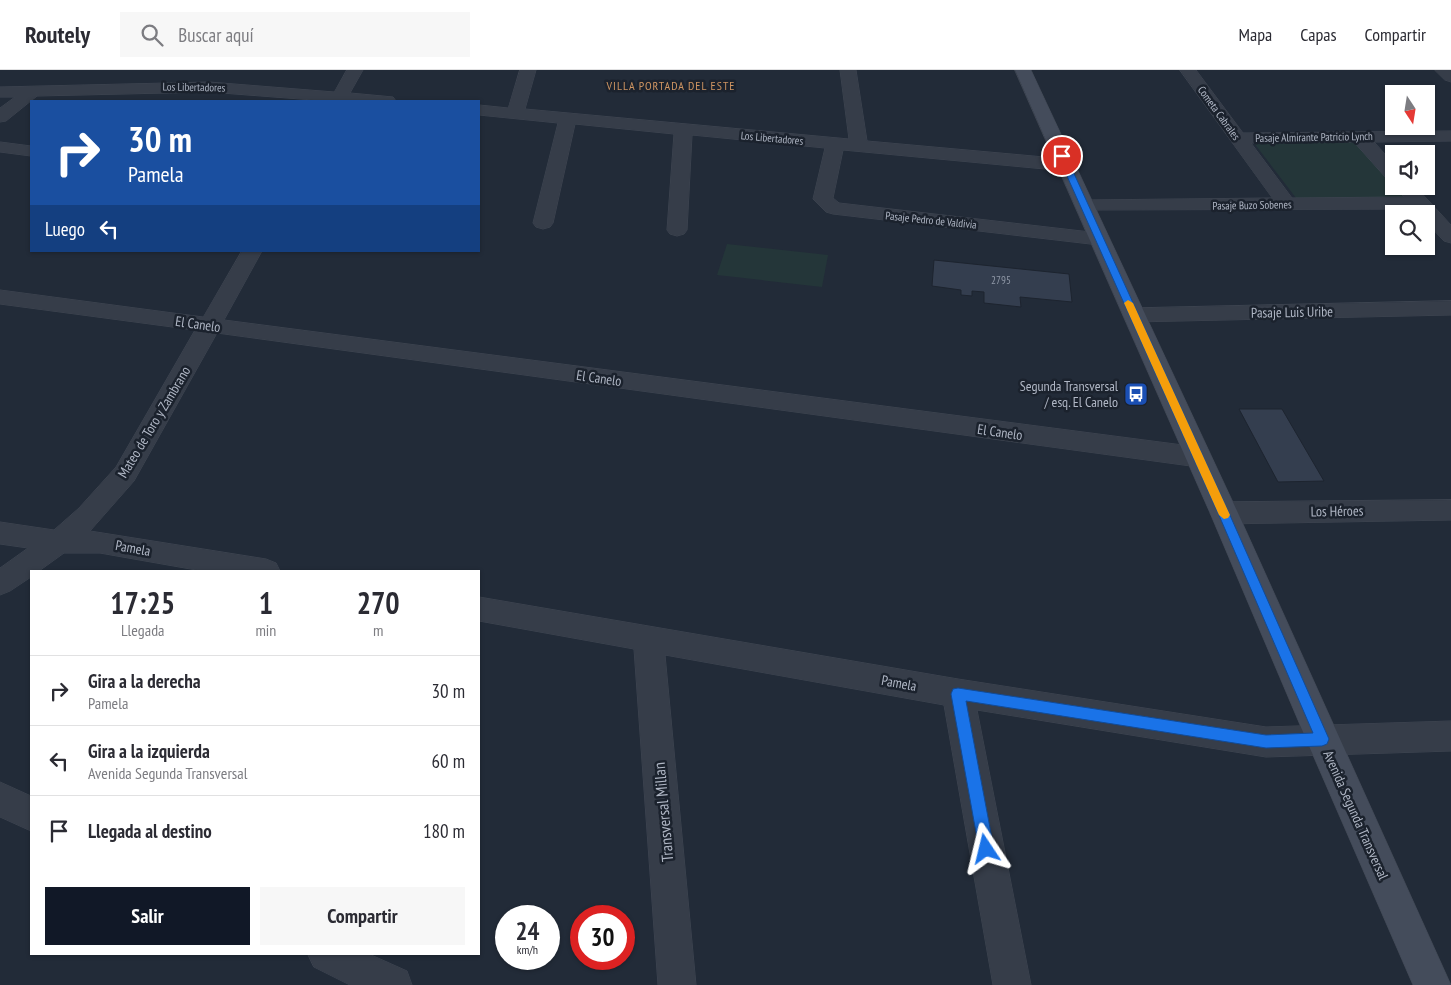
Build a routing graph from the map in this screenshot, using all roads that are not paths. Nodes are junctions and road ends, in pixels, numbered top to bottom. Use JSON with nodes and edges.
{"nodes":[{"id":1,"x":355,"y":70,"type":"edge"},
{"id":2,"x":528,"y":70,"type":"edge"},
{"id":3,"x":848,"y":70,"type":"edge"},
{"id":4,"x":1023,"y":70,"type":"edge"},
{"id":5,"x":1188,"y":70,"type":"edge"},
{"id":6,"x":1443,"y":70,"type":"edge"},
{"id":7,"x":1451,"y":77,"type":"edge"},
{"id":8,"x":34,"y":90,"type":"junction"},
{"id":9,"x":0,"y":92,"type":"edge"},
{"id":10,"x":338,"y":99,"type":"edge"},
{"id":11,"x":362,"y":100,"type":"edge"},
{"id":12,"x":480,"y":110,"type":"edge"},
{"id":13,"x":515,"y":113,"type":"junction"},
{"id":14,"x":0,"y":117,"type":"edge"},
{"id":15,"x":568,"y":118,"type":"junction"},
{"id":16,"x":683,"y":129,"type":"junction"},
{"id":17,"x":1451,"y":136,"type":"edge"},
{"id":18,"x":1359,"y":137,"type":"junction"},
{"id":19,"x":1238,"y":138,"type":"junction"},
{"id":20,"x":835,"y":144,"type":"junction"},
{"id":21,"x":859,"y":146,"type":"junction"},
{"id":22,"x":0,"y":147,"type":"edge"},
{"id":23,"x":30,"y":151,"type":"edge"},
{"id":24,"x":1066,"y":165,"type":"junction"},
{"id":25,"x":1385,"y":165,"type":"edge"},
{"id":26,"x":1412,"y":195,"type":"edge"},
{"id":27,"x":1420,"y":203,"type":"junction"},
{"id":28,"x":1286,"y":204,"type":"junction"},
{"id":29,"x":1085,"y":206,"type":"junction"},
{"id":30,"x":543,"y":223,"type":"dead end"},
{"id":31,"x":677,"y":230,"type":"dead end"},
{"id":32,"x":1451,"y":237,"type":"edge"},
{"id":33,"x":1099,"y":238,"type":"junction"},
{"id":34,"x":251,"y":252,"type":"edge"},
{"id":35,"x":0,"y":297,"type":"edge"},
{"id":36,"x":1451,"y":308,"type":"edge"},
{"id":37,"x":1134,"y":314,"type":"junction"},
{"id":38,"x":210,"y":326,"type":"junction"},
{"id":39,"x":1198,"y":457,"type":"junction"},
{"id":40,"x":1451,"y":510,"type":"edge"},
{"id":41,"x":1224,"y":513,"type":"junction"},
{"id":42,"x":0,"y":533,"type":"edge"},
{"id":43,"x":59,"y":542,"type":"junction"},
{"id":44,"x":260,"y":570,"type":"edge"},
{"id":45,"x":0,"y":583,"type":"edge"},
{"id":46,"x":480,"y":609,"type":"edge"},
{"id":47,"x":648,"y":639,"type":"junction"},
{"id":48,"x":958,"y":694,"type":"junction"},
{"id":49,"x":1451,"y":736,"type":"edge"},
{"id":50,"x":1322,"y":739,"type":"junction"},
{"id":51,"x":0,"y":799,"type":"edge"},
{"id":52,"x":30,"y":814,"type":"edge"},
{"id":53,"x":329,"y":955,"type":"edge"},
{"id":54,"x":393,"y":985,"type":"edge"},
{"id":55,"x":677,"y":985,"type":"edge"},
{"id":56,"x":1012,"y":985,"type":"edge"},
{"id":57,"x":1433,"y":985,"type":"edge"}],
"edges":[{"from":1,"to":10,"type":"street"},
{"from":2,"to":13,"type":"street"},
{"from":3,"to":21,"type":"street"},
{"from":4,"to":24,"type":"main road","name":"Avenida Segunda Transversal"},
{"from":5,"to":19,"type":"street","name":"Cometa Cabrales"},
{"from":6,"to":7,"type":"street"},
{"from":8,"to":9,"type":"street","name":"Los Libertadores"},
{"from":8,"to":10,"type":"street","name":"Los Libertadores"},
{"from":8,"to":14,"type":"street"},
{"from":10,"to":11,"type":"street","name":"Los Libertadores"},
{"from":12,"to":13,"type":"street","name":"Los Libertadores"},
{"from":13,"to":15,"type":"street","name":"Los Libertadores"},
{"from":15,"to":16,"type":"street","name":"Los Libertadores"},
{"from":15,"to":30,"type":"street"},
{"from":16,"to":20,"type":"street","name":"Los Libertadores"},
{"from":16,"to":31,"type":"street"},
{"from":17,"to":18,"type":"street","name":"Pasaje Almirante Patricio Lynch"},
{"from":18,"to":19,"type":"street","name":"Pasaje Almirante Patricio Lynch"},
{"from":18,"to":25,"type":"street"},
{"from":19,"to":28,"type":"street","name":"Cometa Cabrales"},
{"from":20,"to":21,"type":"street","name":"Los Libertadores"},
{"from":20,"to":33,"type":"street","name":"Pasaje Pedro de Valdivia"},
{"from":21,"to":24,"type":"street","name":"Los Libertadores"},
{"from":22,"to":23,"type":"street"},
{"from":24,"to":29,"type":"main road","name":"Avenida Segunda Transversal"},
{"from":26,"to":27,"type":"street"},
{"from":27,"to":28,"type":"street","name":"Pasaje Buzo Sobenes"},
{"from":27,"to":32,"type":"street"},
{"from":28,"to":29,"type":"street","name":"Pasaje Buzo Sobenes"},
{"from":29,"to":33,"type":"main road","name":"Avenida Segunda Transversal"},
{"from":33,"to":37,"type":"main road","name":"Avenida Segunda Transversal"},
{"from":34,"to":38,"type":"street","name":"Mateo de Toro y Zambrano"},
{"from":35,"to":38,"type":"street","name":"El Canelo"},
{"from":36,"to":37,"type":"street","name":"Pasaje Luis Uribe"},
{"from":37,"to":39,"type":"main road","name":"Avenida Segunda Transversal"},
{"from":38,"to":39,"type":"street","name":"El Canelo"},
{"from":38,"to":43,"type":"street","name":"Mateo de Toro y Zambrano"},
{"from":39,"to":41,"type":"main road","name":"Avenida Segunda Transversal"},
{"from":40,"to":41,"type":"street","name":"Los Héroes"},
{"from":41,"to":50,"type":"main road","name":"Avenida Segunda Transversal"},
{"from":42,"to":43,"type":"street","name":"Pamela"},
{"from":43,"to":44,"type":"street","name":"Pamela"},
{"from":43,"to":45,"type":"street","name":"Mateo de Toro y Zambrano"},
{"from":46,"to":47,"type":"street","name":"Pamela"},
{"from":47,"to":48,"type":"street","name":"Pamela"},
{"from":47,"to":55,"type":"street","name":"Transversal Millan"},
{"from":48,"to":50,"type":"street","name":"Pamela"},
{"from":48,"to":56,"type":"street"},
{"from":49,"to":50,"type":"street","name":"Pamela"},
{"from":50,"to":57,"type":"main road","name":"Avenida Segunda Transversal"},
{"from":51,"to":52,"type":"street"},
{"from":53,"to":54,"type":"street"}]}
